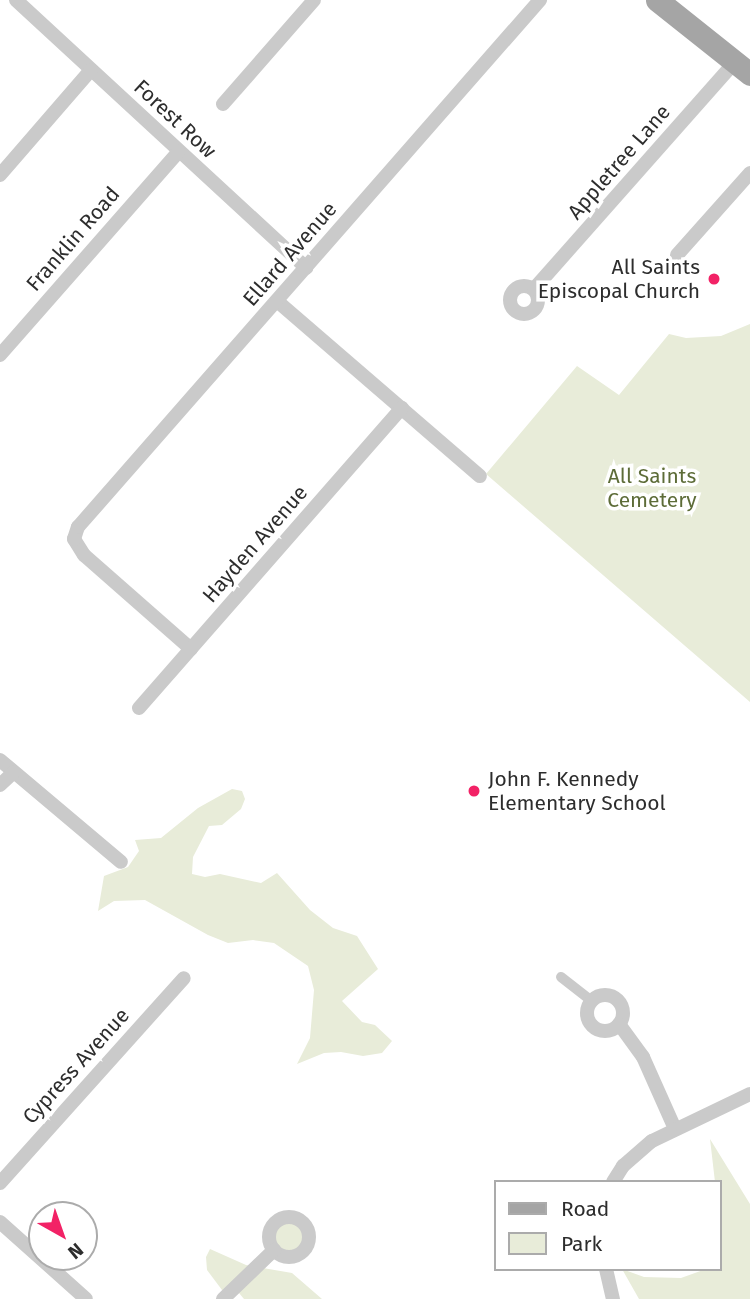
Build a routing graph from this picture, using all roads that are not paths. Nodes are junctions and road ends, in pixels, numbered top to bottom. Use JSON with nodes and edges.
{"nodes":[{"id":1,"x":16,"y":0,"type":"edge"},
{"id":2,"x":314,"y":0,"type":"edge"},
{"id":3,"x":540,"y":0,"type":"edge"},
{"id":4,"x":657,"y":0,"type":"edge"},
{"id":5,"x":743,"y":68,"type":"edge"},
{"id":6,"x":91,"y":70,"type":"junction"},
{"id":7,"x":223,"y":104,"type":"dead end"},
{"id":8,"x":179,"y":151,"type":"junction"},
{"id":9,"x":750,"y":173,"type":"edge"},
{"id":10,"x":0,"y":175,"type":"edge"},
{"id":11,"x":677,"y":256,"type":"dead end"},
{"id":12,"x":306,"y":268,"type":"junction"},
{"id":13,"x":534,"y":289,"type":"dead end"},
{"id":14,"x":277,"y":301,"type":"junction"},
{"id":15,"x":0,"y":355,"type":"edge"},
{"id":16,"x":402,"y":408,"type":"junction"},
{"id":17,"x":480,"y":476,"type":"dead end"},
{"id":18,"x":191,"y":649,"type":"junction"},
{"id":19,"x":139,"y":708,"type":"dead end"},
{"id":20,"x":0,"y":760,"type":"edge"},
{"id":21,"x":13,"y":773,"type":"junction"},
{"id":22,"x":0,"y":785,"type":"edge"},
{"id":23,"x":121,"y":862,"type":"dead end"},
{"id":24,"x":561,"y":977,"type":"dead end"},
{"id":25,"x":184,"y":978,"type":"dead end"},
{"id":26,"x":592,"y":1001,"type":"junction"},
{"id":27,"x":619,"y":1024,"type":"junction"},
{"id":28,"x":750,"y":1094,"type":"edge"},
{"id":29,"x":675,"y":1129,"type":"junction"},
{"id":30,"x":615,"y":1180,"type":"edge"},
{"id":31,"x":0,"y":1183,"type":"edge"},
{"id":32,"x":0,"y":1222,"type":"edge"},
{"id":33,"x":274,"y":1250,"type":"dead end"},
{"id":34,"x":606,"y":1271,"type":"edge"},
{"id":35,"x":86,"y":1299,"type":"edge"},
{"id":36,"x":223,"y":1299,"type":"edge"},
{"id":37,"x":612,"y":1299,"type":"edge"}],
"edges":[{"from":1,"to":6,"type":"street","name":"Forest Row"},
{"from":2,"to":7,"type":"street"},
{"from":3,"to":12,"type":"street","name":"Ellard Avenue"},
{"from":4,"to":5,"type":"main road"},
{"from":5,"to":13,"type":"street","name":"Appletree Lane"},
{"from":6,"to":8,"type":"street","name":"Forest Row"},
{"from":6,"to":10,"type":"street"},
{"from":8,"to":12,"type":"street","name":"Forest Row"},
{"from":8,"to":15,"type":"street","name":"Franklin Road"},
{"from":9,"to":11,"type":"street"},
{"from":12,"to":14,"type":"street","name":"Ellard Avenue"},
{"from":14,"to":16,"type":"street"},
{"from":14,"to":18,"type":"street","name":"Ellard Avenue"},
{"from":16,"to":17,"type":"street"},
{"from":16,"to":18,"type":"street","name":"Hayden Avenue"},
{"from":18,"to":19,"type":"street","name":"Hayden Avenue"},
{"from":20,"to":21,"type":"street"},
{"from":21,"to":22,"type":"street"},
{"from":21,"to":23,"type":"street"},
{"from":24,"to":26,"type":"street"},
{"from":25,"to":31,"type":"street","name":"Cypress Avenue"},
{"from":26,"to":27,"type":"street"},
{"from":26,"to":27,"type":"street"},
{"from":27,"to":29,"type":"street"},
{"from":28,"to":29,"type":"street"},
{"from":29,"to":30,"type":"street"},
{"from":32,"to":35,"type":"street"},
{"from":33,"to":36,"type":"street"},
{"from":34,"to":37,"type":"street"}]}
